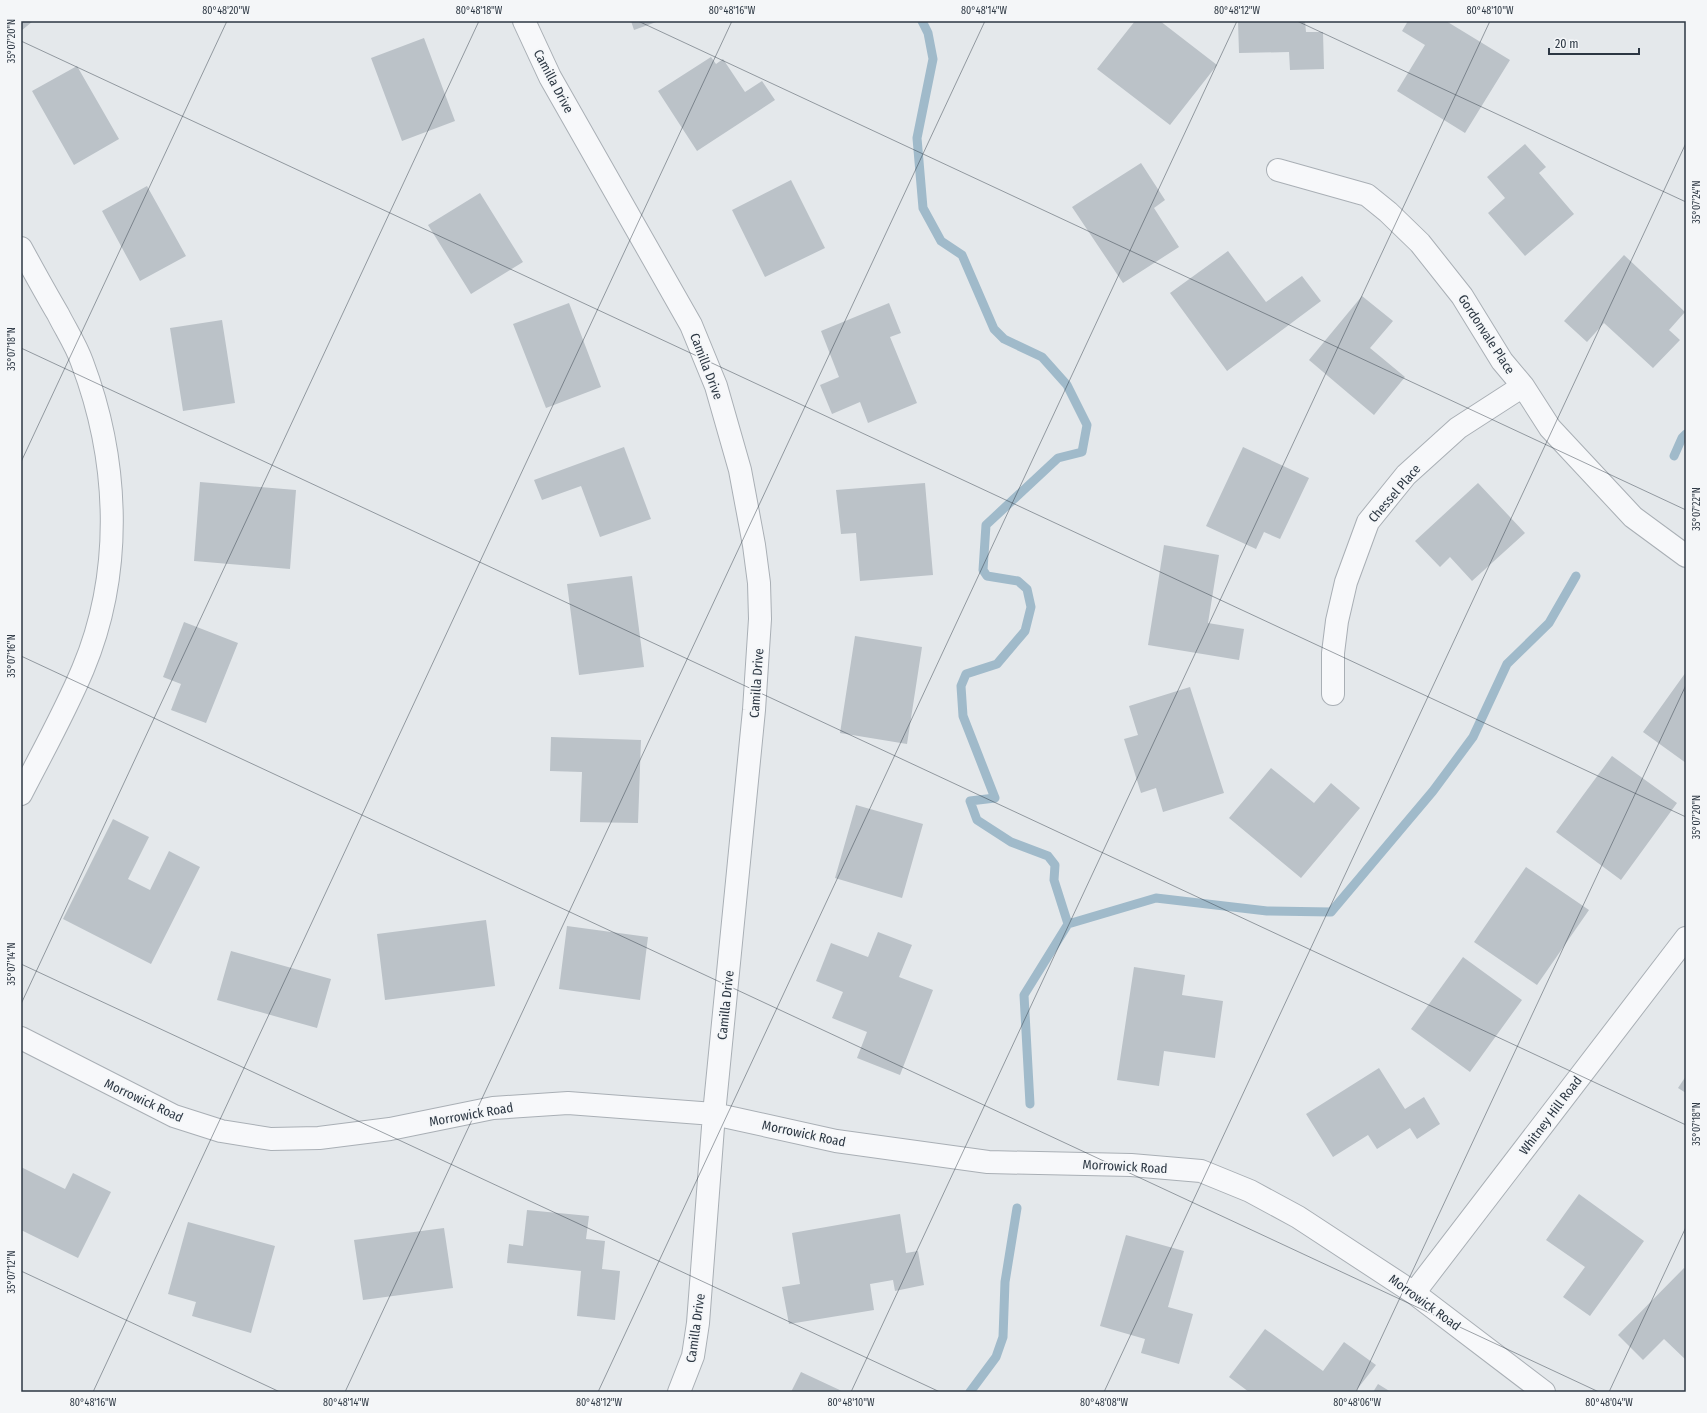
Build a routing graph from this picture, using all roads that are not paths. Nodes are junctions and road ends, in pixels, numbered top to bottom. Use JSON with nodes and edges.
{"nodes":[{"id":1,"x":524,"y":21,"type":"edge"},
{"id":2,"x":1278,"y":170,"type":"dead end"},
{"id":3,"x":21,"y":248,"type":"edge"},
{"id":4,"x":1523,"y":386,"type":"junction"},
{"id":5,"x":1686,"y":556,"type":"edge"},
{"id":6,"x":1333,"y":694,"type":"dead end"},
{"id":7,"x":21,"y":794,"type":"edge"},
{"id":8,"x":1686,"y":938,"type":"edge"},
{"id":9,"x":21,"y":1038,"type":"edge"},
{"id":10,"x":714,"y":1114,"type":"junction"},
{"id":11,"x":1414,"y":1292,"type":"junction"},
{"id":12,"x":680,"y":1392,"type":"edge"},
{"id":13,"x":1544,"y":1392,"type":"edge"}],
"edges":[{"from":1,"to":10,"type":"street","name":"Camilla Drive"},
{"from":2,"to":4,"type":"street","name":"Gordonvale Place"},
{"from":3,"to":7,"type":"street"},
{"from":4,"to":5,"type":"street","name":"Gordonvale Place"},
{"from":4,"to":6,"type":"street","name":"Chessel Place"},
{"from":8,"to":11,"type":"street","name":"Whitney Hill Road"},
{"from":9,"to":10,"type":"street","name":"Morrowick Road"},
{"from":10,"to":11,"type":"street","name":"Morrowick Road"},
{"from":10,"to":12,"type":"street","name":"Camilla Drive"},
{"from":11,"to":13,"type":"street","name":"Morrowick Road"}]}
